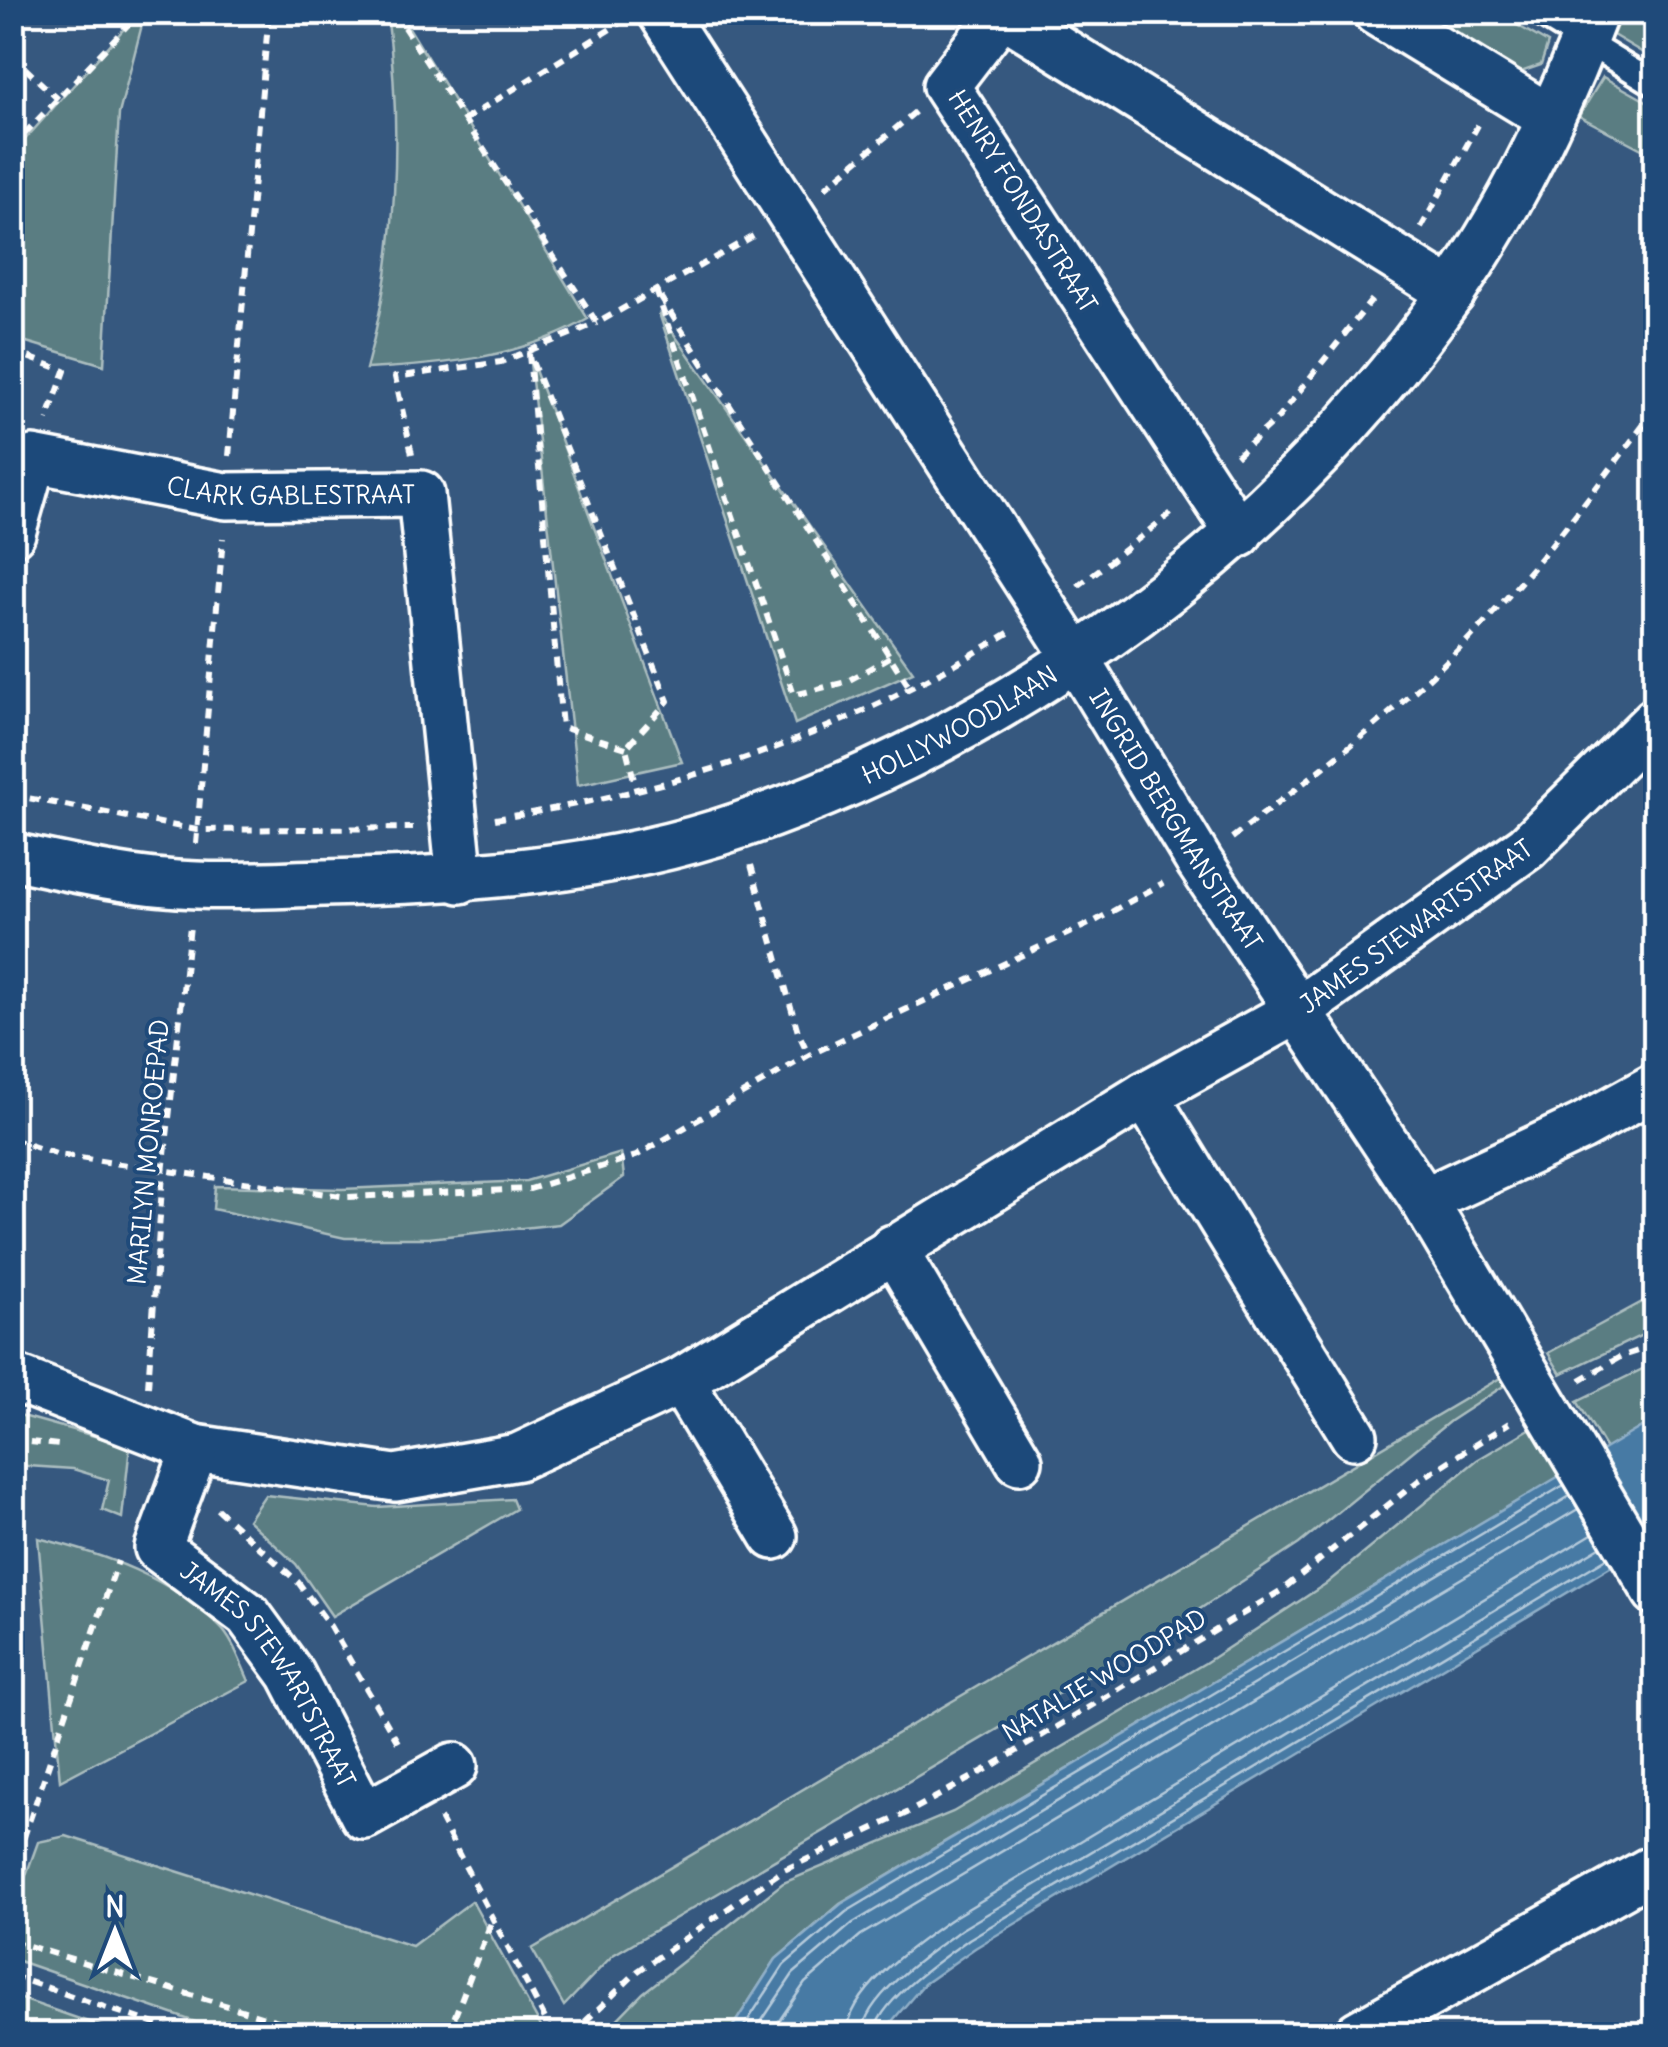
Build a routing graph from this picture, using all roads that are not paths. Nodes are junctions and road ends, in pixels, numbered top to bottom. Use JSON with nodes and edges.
{"nodes":[{"id":1,"x":661,"y":12,"type":"edge"},
{"id":2,"x":1376,"y":12,"type":"edge"},
{"id":3,"x":1537,"y":12,"type":"edge"},
{"id":4,"x":1590,"y":27,"type":"edge"},
{"id":5,"x":1656,"y":85,"type":"edge"},
{"id":6,"x":1550,"y":118,"type":"junction"},
{"id":7,"x":1452,"y":293,"type":"junction"},
{"id":8,"x":12,"y":532,"type":"edge"},
{"id":9,"x":1239,"y":534,"type":"junction"},
{"id":10,"x":1076,"y":658,"type":"junction"},
{"id":11,"x":1656,"y":720,"type":"edge"},
{"id":12,"x":12,"y":856,"type":"edge"},
{"id":13,"x":460,"y":880,"type":"junction"},
{"id":14,"x":1300,"y":1009,"type":"junction"},
{"id":15,"x":1656,"y":1086,"type":"edge"},
{"id":16,"x":1145,"y":1095,"type":"junction"},
{"id":17,"x":1424,"y":1201,"type":"junction"},
{"id":18,"x":893,"y":1248,"type":"junction"},
{"id":19,"x":12,"y":1376,"type":"edge"},
{"id":20,"x":681,"y":1381,"type":"junction"},
{"id":21,"x":1354,"y":1436,"type":"dead end"},
{"id":22,"x":195,"y":1448,"type":"junction"},
{"id":23,"x":1020,"y":1461,"type":"dead end"},
{"id":24,"x":774,"y":1536,"type":"dead end"},
{"id":25,"x":1648,"y":1579,"type":"edge"},
{"id":26,"x":438,"y":1775,"type":"road end"},
{"id":27,"x":1656,"y":1867,"type":"edge"},
{"id":28,"x":1358,"y":2034,"type":"edge"}],
"edges":[{"from":1,"to":10,"type":"street","name":"INGRID BERGMANSTRAAT"},
{"from":2,"to":6,"type":"street"},
{"from":3,"to":4,"type":"lane"},
{"from":4,"to":5,"type":"lane"},
{"from":4,"to":6,"type":"street","name":"HOLLYWOODLAAN"},
{"from":6,"to":7,"type":"street","name":"HOLLYWOODLAAN"},
{"from":7,"to":9,"type":"street","name":"HOLLYWOODLAAN"},
{"from":7,"to":9,"type":"street","name":"HENRY FONDASTRAAT"},
{"from":8,"to":13,"type":"street","name":"CLARK GABLESTRAAT"},
{"from":9,"to":10,"type":"street","name":"HOLLYWOODLAAN"},
{"from":10,"to":13,"type":"street","name":"HOLLYWOODLAAN"},
{"from":10,"to":14,"type":"street","name":"INGRID BERGMANSTRAAT"},
{"from":11,"to":14,"type":"street","name":"JAMES STEWARTSTRAAT"},
{"from":12,"to":13,"type":"street","name":"HOLLYWOODLAAN"},
{"from":14,"to":16,"type":"street","name":"JAMES STEWARTSTRAAT"},
{"from":14,"to":17,"type":"street","name":"INGRID BERGMANSTRAAT"},
{"from":15,"to":17,"type":"street"},
{"from":16,"to":18,"type":"street","name":"JAMES STEWARTSTRAAT"},
{"from":16,"to":21,"type":"street"},
{"from":17,"to":25,"type":"street","name":"INGRID BERGMANSTRAAT"},
{"from":18,"to":20,"type":"street","name":"JAMES STEWARTSTRAAT"},
{"from":18,"to":23,"type":"street"},
{"from":19,"to":22,"type":"street","name":"JAMES STEWARTSTRAAT"},
{"from":20,"to":22,"type":"street","name":"JAMES STEWARTSTRAAT"},
{"from":20,"to":24,"type":"street"},
{"from":22,"to":26,"type":"street","name":"JAMES STEWARTSTRAAT"},
{"from":27,"to":28,"type":"street"}]}
